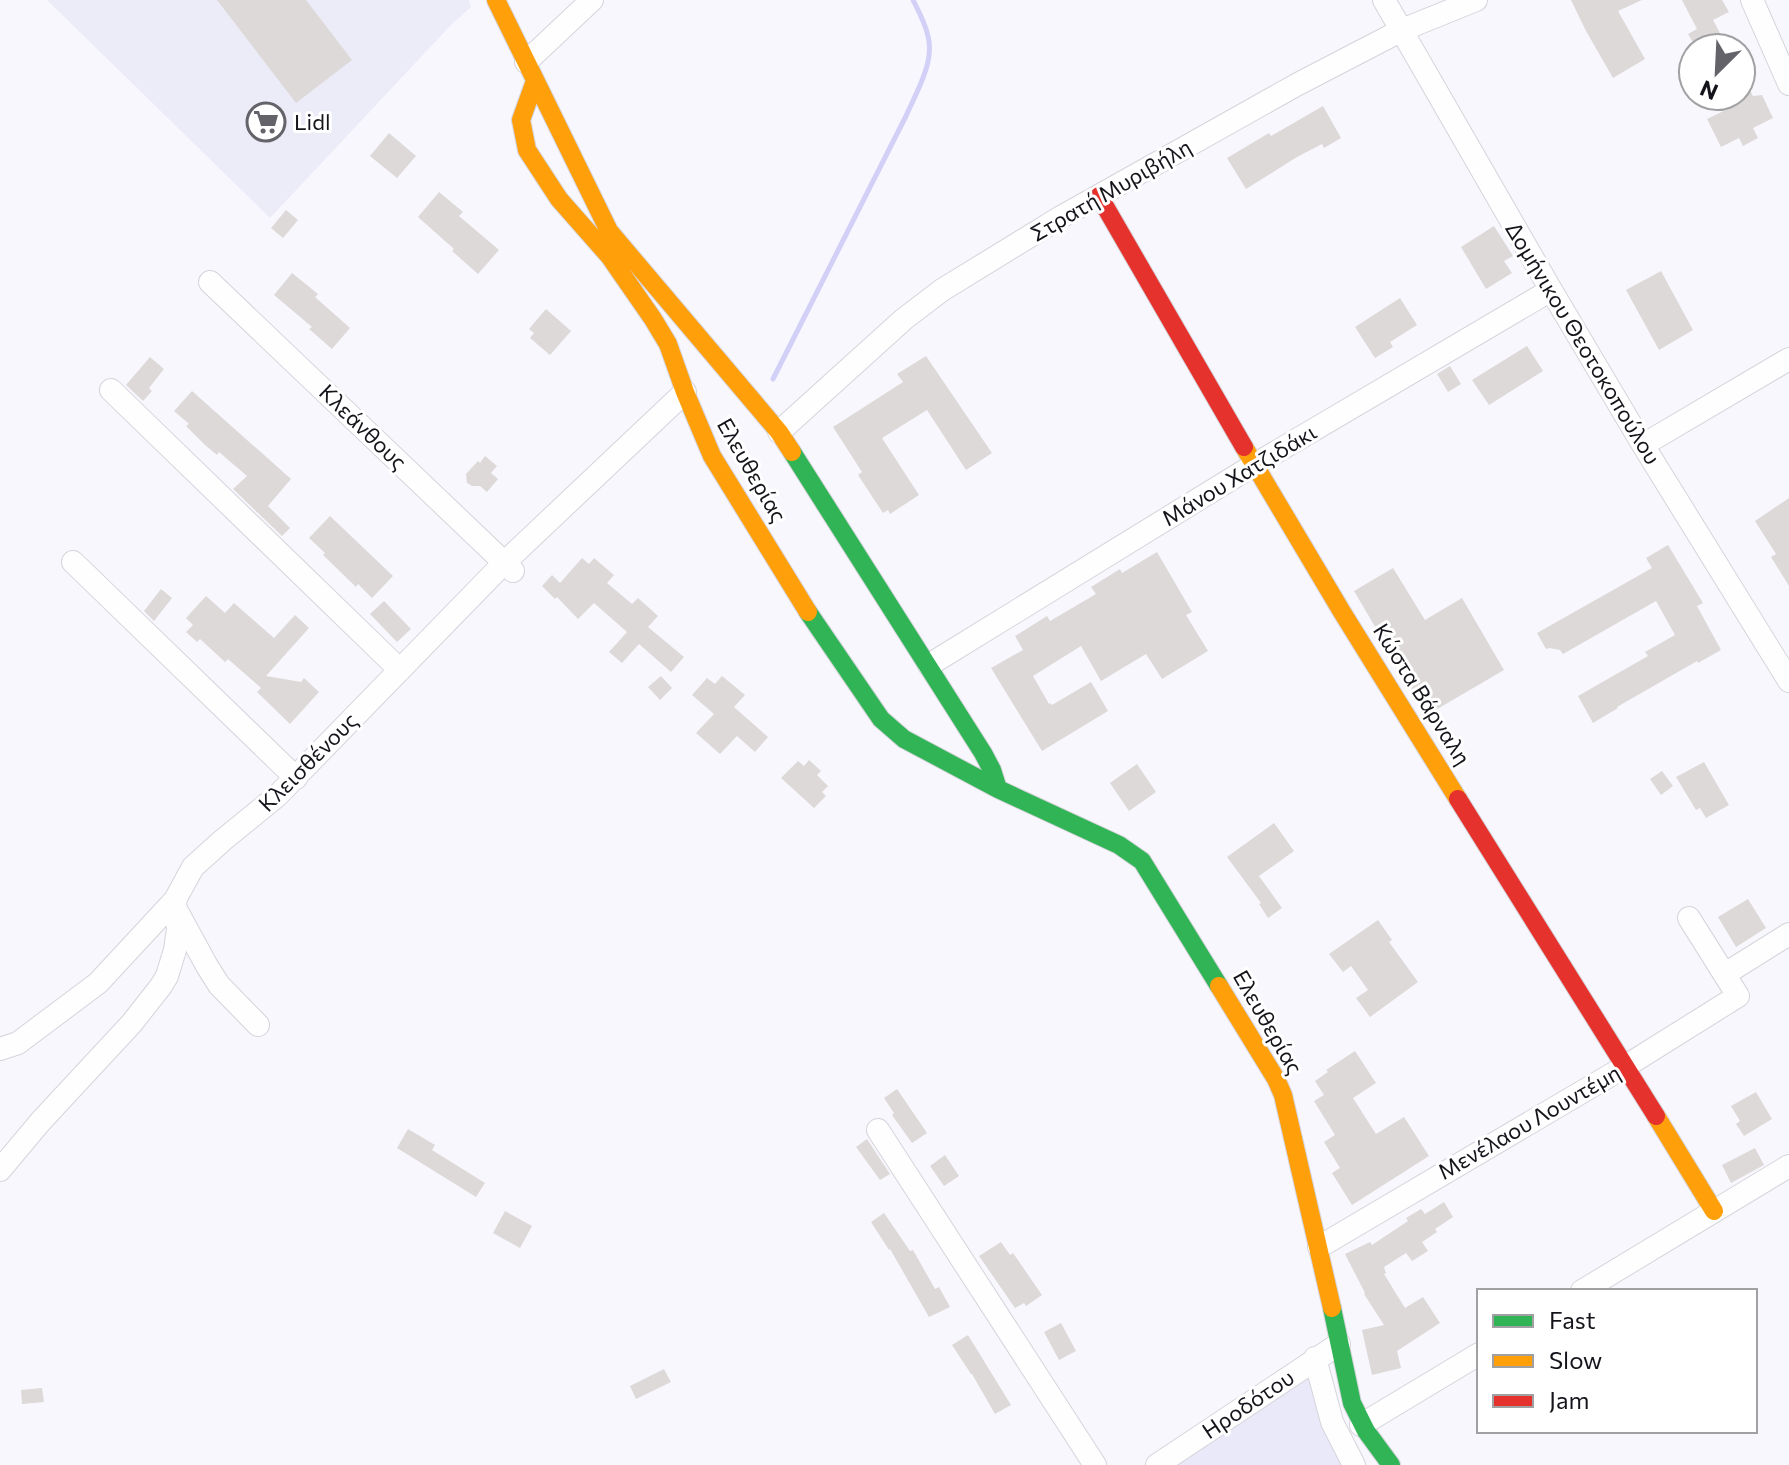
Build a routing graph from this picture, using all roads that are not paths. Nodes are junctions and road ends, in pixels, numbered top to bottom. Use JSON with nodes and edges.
{"nodes":[{"id":1,"x":496,"y":0,"type":"edge"},
{"id":2,"x":592,"y":0,"type":"edge"},
{"id":3,"x":1384,"y":0,"type":"edge"},
{"id":4,"x":1476,"y":0,"type":"edge"},
{"id":5,"x":1752,"y":0,"type":"edge"},
{"id":6,"x":1402,"y":30,"type":"junction"},
{"id":7,"x":531,"y":72,"type":"junction"},
{"id":8,"x":1789,"y":84,"type":"edge"},
{"id":9,"x":1099,"y":196,"type":"junction"},
{"id":10,"x":210,"y":282,"type":"dead end"},
{"id":11,"x":1551,"y":290,"type":"junction"},
{"id":12,"x":1789,"y":359,"type":"edge"},
{"id":13,"x":111,"y":390,"type":"dead end"},
{"id":14,"x":685,"y":392,"type":"junction"},
{"id":15,"x":779,"y":432,"type":"junction"},
{"id":16,"x":1643,"y":445,"type":"junction"},
{"id":17,"x":1254,"y":465,"type":"junction"},
{"id":18,"x":73,"y":562,"type":"dead end"},
{"id":19,"x":510,"y":568,"type":"junction"},
{"id":20,"x":929,"y":665,"type":"junction"},
{"id":21,"x":1785,"y":667,"type":"edge"},
{"id":22,"x":400,"y":670,"type":"junction"},
{"id":23,"x":296,"y":778,"type":"junction"},
{"id":24,"x":998,"y":789,"type":"junction"},
{"id":25,"x":175,"y":904,"type":"junction"},
{"id":26,"x":1689,"y":918,"type":"dead end"},
{"id":27,"x":1789,"y":934,"type":"edge"},
{"id":28,"x":1725,"y":974,"type":"junction"},
{"id":29,"x":258,"y":1025,"type":"dead end"},
{"id":30,"x":0,"y":1049,"type":"edge"},
{"id":31,"x":1626,"y":1066,"type":"junction"},
{"id":32,"x":878,"y":1130,"type":"dead end"},
{"id":33,"x":1789,"y":1166,"type":"edge"},
{"id":34,"x":0,"y":1170,"type":"edge"},
{"id":35,"x":1714,"y":1211,"type":"junction"},
{"id":36,"x":1319,"y":1247,"type":"junction"},
{"id":37,"x":1585,"y":1289,"type":"edge"},
{"id":38,"x":1339,"y":1344,"type":"junction"},
{"id":39,"x":1477,"y":1355,"type":"edge"},
{"id":40,"x":1315,"y":1358,"type":"junction"},
{"id":41,"x":1361,"y":1425,"type":"junction"},
{"id":42,"x":1095,"y":1465,"type":"edge"},
{"id":43,"x":1157,"y":1465,"type":"edge"},
{"id":44,"x":1354,"y":1465,"type":"edge"},
{"id":45,"x":1391,"y":1465,"type":"edge"}],
"edges":[{"from":1,"to":7,"type":"street","name":"Ελευθερίας"},
{"from":2,"to":7,"type":"street"},
{"from":3,"to":6,"type":"street","name":"Δομήνικου Θεοτοκοπούλου"},
{"from":4,"to":6,"type":"street","name":"Στρατή Μυριβήλη"},
{"from":5,"to":8,"type":"street"},
{"from":6,"to":9,"type":"street","name":"Στρατή Μυριβήλη"},
{"from":6,"to":11,"type":"street","name":"Δομήνικου Θεοτοκοπούλου"},
{"from":7,"to":14,"type":"street","name":"Ελευθερίας"},
{"from":7,"to":15,"type":"street","name":"Ελευθερίας"},
{"from":9,"to":15,"type":"street","name":"Στρατή Μυριβήλη"},
{"from":9,"to":17,"type":"street","name":"Κώστα Βάρναλη"},
{"from":10,"to":19,"type":"street","name":"Κλεάνθους"},
{"from":11,"to":16,"type":"street","name":"Δομήνικου Θεοτοκοπούλου"},
{"from":11,"to":17,"type":"street","name":"Μάνου Χατζιδάκι"},
{"from":12,"to":16,"type":"street"},
{"from":13,"to":22,"type":"street"},
{"from":14,"to":19,"type":"street","name":"Κλεισθένους"},
{"from":14,"to":24,"type":"street","name":"Ελευθερίας"},
{"from":15,"to":20,"type":"street","name":"Ελευθερίας"},
{"from":16,"to":21,"type":"street","name":"Δομήνικου Θεοτοκοπούλου"},
{"from":17,"to":20,"type":"street","name":"Μάνου Χατζιδάκι"},
{"from":17,"to":31,"type":"street","name":"Κώστα Βάρναλη"},
{"from":18,"to":23,"type":"street"},
{"from":19,"to":22,"type":"street","name":"Κλεισθένους"},
{"from":20,"to":24,"type":"street","name":"Ελευθερίας"},
{"from":22,"to":23,"type":"street","name":"Κλεισθένους"},
{"from":23,"to":25,"type":"street","name":"Κλεισθένους"},
{"from":24,"to":36,"type":"street","name":"Ελευθερίας"},
{"from":25,"to":29,"type":"street"},
{"from":25,"to":30,"type":"street","name":"Κλεισθένους"},
{"from":25,"to":34,"type":"street"},
{"from":26,"to":28,"type":"street"},
{"from":27,"to":28,"type":"street"},
{"from":28,"to":31,"type":"street","name":"Μενέλαου Λουντέμη"},
{"from":31,"to":35,"type":"street","name":"Κώστα Βάρναλη"},
{"from":31,"to":36,"type":"street","name":"Μενέλαου Λουντέμη"},
{"from":32,"to":42,"type":"street"},
{"from":33,"to":35,"type":"street"},
{"from":35,"to":37,"type":"street"},
{"from":36,"to":38,"type":"street","name":"Ελευθερίας"},
{"from":38,"to":40,"type":"street","name":"Ηροδότου"},
{"from":38,"to":41,"type":"street","name":"Ελευθερίας"},
{"from":39,"to":41,"type":"street"},
{"from":40,"to":43,"type":"street","name":"Ηροδότου"},
{"from":40,"to":44,"type":"street"},
{"from":41,"to":45,"type":"street","name":"Ελευθερίας"}]}
